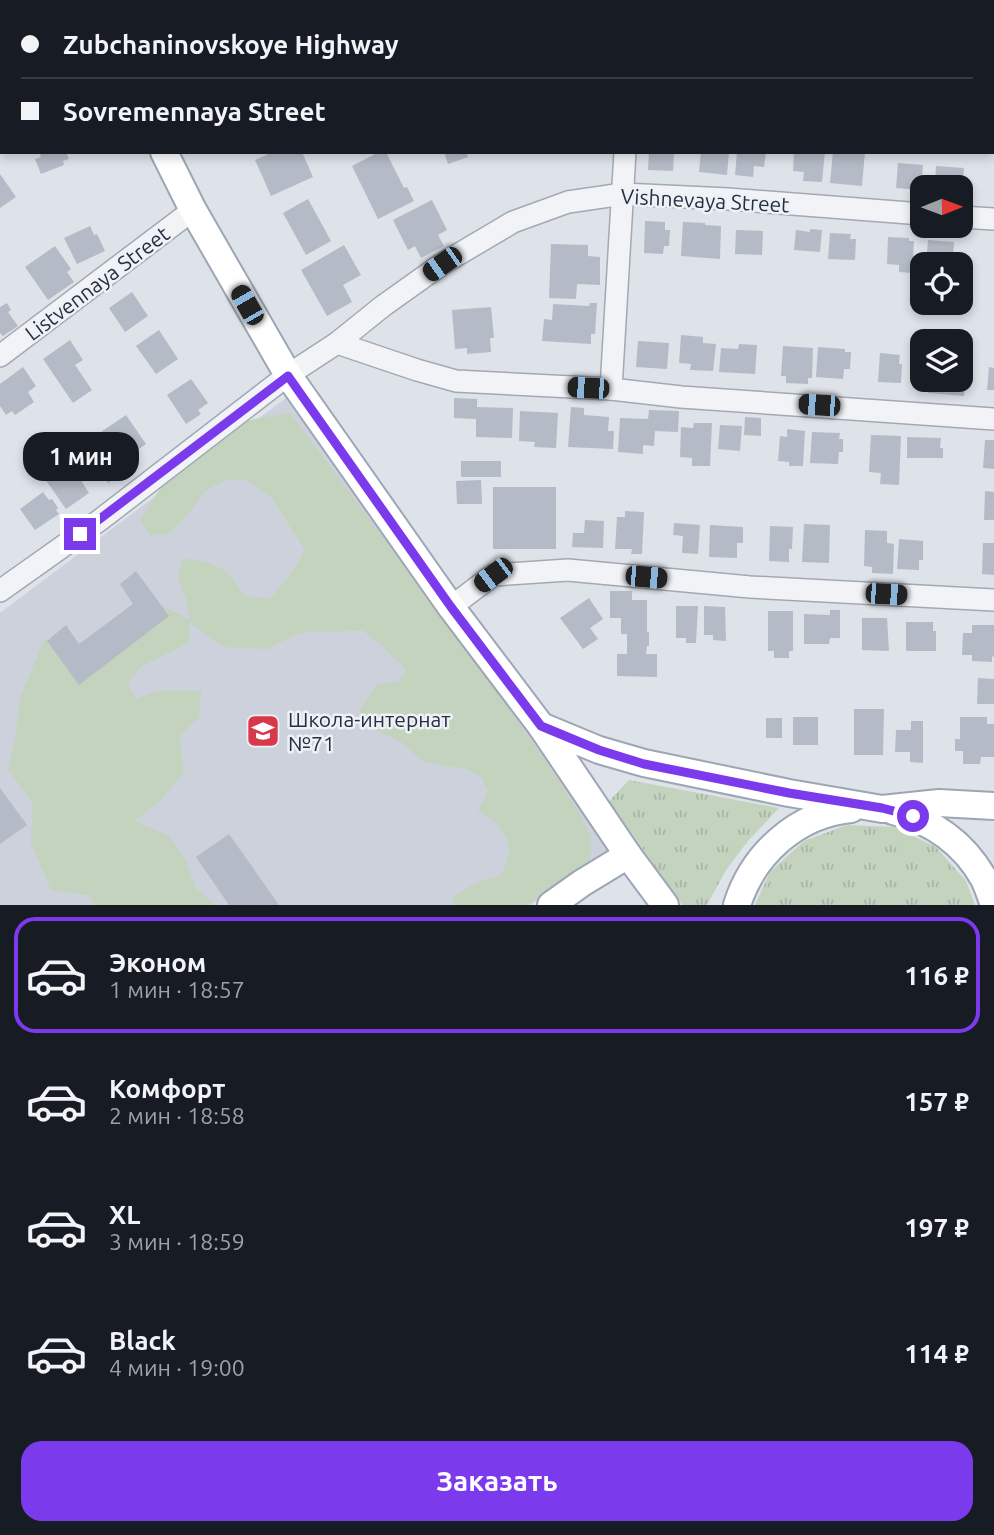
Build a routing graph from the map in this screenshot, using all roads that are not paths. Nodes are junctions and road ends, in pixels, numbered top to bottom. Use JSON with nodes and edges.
{"nodes":[{"id":1,"x":165,"y":154,"type":"edge"},
{"id":2,"x":625,"y":154,"type":"edge"},
{"id":3,"x":622,"y":194,"type":"junction"},
{"id":4,"x":193,"y":210,"type":"junction"},
{"id":5,"x":910,"y":213,"type":"edge"},
{"id":6,"x":973,"y":218,"type":"edge"},
{"id":7,"x":994,"y":219,"type":"edge"},
{"id":8,"x":337,"y":343,"type":"junction"},
{"id":9,"x":0,"y":356,"type":"edge"},
{"id":10,"x":288,"y":376,"type":"junction"},
{"id":11,"x":611,"y":389,"type":"junction"},
{"id":12,"x":994,"y":419,"type":"edge"},
{"id":13,"x":0,"y":592,"type":"edge"},
{"id":14,"x":994,"y":600,"type":"edge"},
{"id":15,"x":451,"y":607,"type":"junction"},
{"id":16,"x":541,"y":726,"type":"junction"},
{"id":17,"x":994,"y":806,"type":"edge"},
{"id":18,"x":882,"y":808,"type":"junction"},
{"id":19,"x":628,"y":855,"type":"junction"},
{"id":20,"x":551,"y":905,"type":"edge"},
{"id":21,"x":665,"y":905,"type":"edge"},
{"id":22,"x":737,"y":905,"type":"edge"},
{"id":23,"x":994,"y":905,"type":"edge"}],
"edges":[{"from":1,"to":4,"type":"main road"},
{"from":2,"to":3,"type":"street"},
{"from":3,"to":5,"type":"street","name":"Vishnevaya Street"},
{"from":3,"to":8,"type":"street","name":"Vishnevaya Street"},
{"from":3,"to":11,"type":"street"},
{"from":4,"to":9,"type":"street","name":"Listvennaya Street"},
{"from":4,"to":10,"type":"main road"},
{"from":6,"to":7,"type":"street"},
{"from":8,"to":10,"type":"street","name":"Vishnevaya Street"},
{"from":8,"to":11,"type":"street"},
{"from":10,"to":13,"type":"street","name":"Vishnevaya Street"},
{"from":10,"to":15,"type":"main road"},
{"from":11,"to":12,"type":"street"},
{"from":14,"to":15,"type":"street"},
{"from":15,"to":16,"type":"main road"},
{"from":16,"to":18,"type":"main road"},
{"from":16,"to":19,"type":"main road"},
{"from":17,"to":18,"type":"main road"},
{"from":18,"to":22,"type":"main road"},
{"from":18,"to":23,"type":"main road"},
{"from":19,"to":20,"type":"main road"},
{"from":19,"to":21,"type":"main road"}]}
